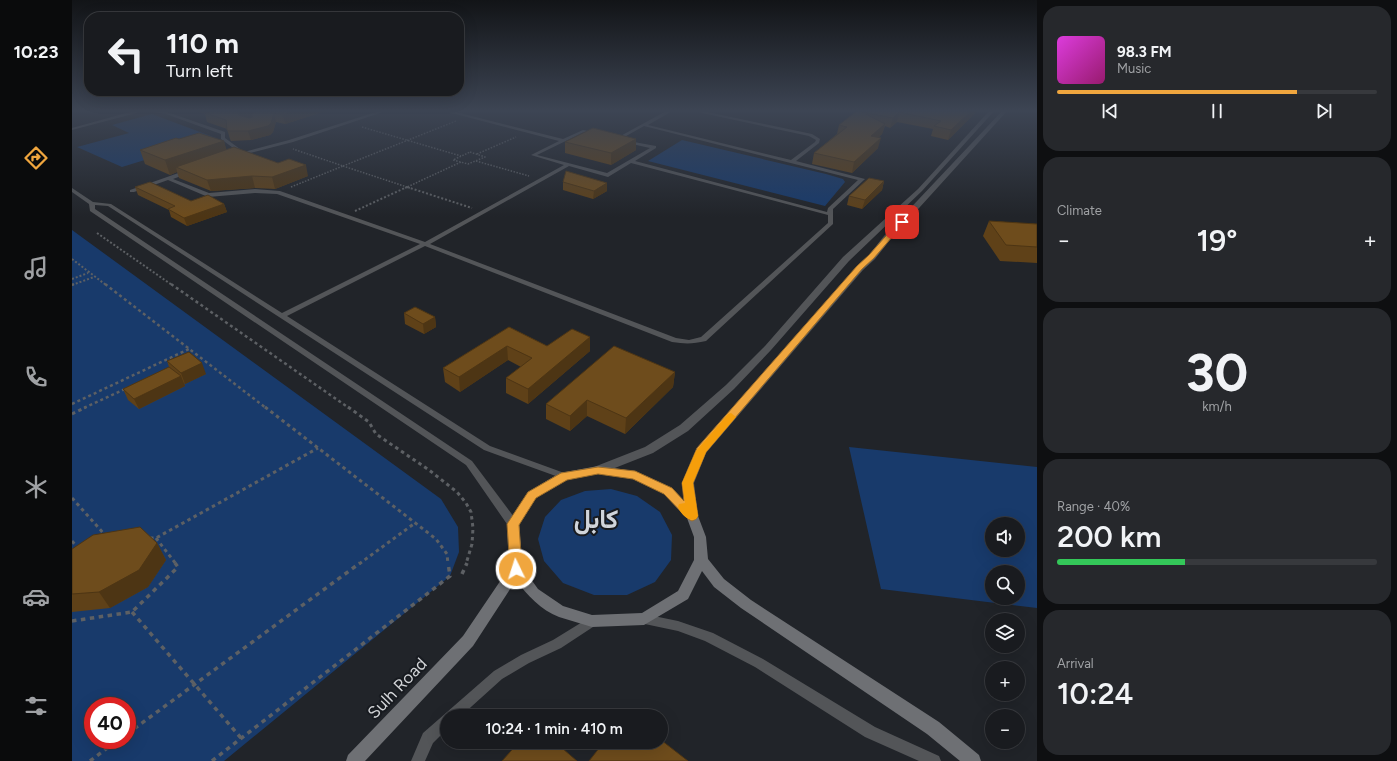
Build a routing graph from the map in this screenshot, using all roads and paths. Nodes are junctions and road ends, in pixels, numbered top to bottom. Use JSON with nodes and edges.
{"nodes":[{"id":1,"x":233,"y":146,"type":"edge"},
{"id":2,"x":273,"y":146,"type":"edge"},
{"id":3,"x":394,"y":146,"type":"edge"},
{"id":4,"x":426,"y":146,"type":"edge"},
{"id":5,"x":551,"y":146,"type":"edge"},
{"id":6,"x":647,"y":146,"type":"edge"},
{"id":7,"x":726,"y":146,"type":"edge"},
{"id":8,"x":814,"y":146,"type":"edge"},
{"id":9,"x":964,"y":146,"type":"edge"},
{"id":10,"x":969,"y":146,"type":"edge"},
{"id":11,"x":287,"y":147,"type":"dead end"},
{"id":12,"x":243,"y":153,"type":"junction"},
{"id":13,"x":461,"y":156,"type":"junction"},
{"id":14,"x":229,"y":158,"type":"edge"},
{"id":15,"x":476,"y":161,"type":"junction"},
{"id":16,"x":461,"y":162,"type":"junction"},
{"id":17,"x":630,"y":162,"type":"junction"},
{"id":18,"x":792,"y":162,"type":"junction"},
{"id":19,"x":569,"y":164,"type":"junction"},
{"id":20,"x":343,"y":166,"type":"junction"},
{"id":21,"x":195,"y":169,"type":"edge"},
{"id":22,"x":167,"y":178,"type":"junction"},
{"id":23,"x":542,"y":180,"type":"junction"},
{"id":24,"x":406,"y":187,"type":"junction"},
{"id":25,"x":72,"y":190,"type":"edge"},
{"id":26,"x":132,"y":192,"type":"dead end"},
{"id":27,"x":278,"y":192,"type":"junction"},
{"id":28,"x":92,"y":203,"type":"junction"},
{"id":29,"x":898,"y":210,"type":"junction"},
{"id":30,"x":484,"y":212,"type":"junction"},
{"id":31,"x":829,"y":214,"type":"junction"},
{"id":32,"x":910,"y":214,"type":"junction"},
{"id":33,"x":344,"y":216,"type":"junction"},
{"id":34,"x":97,"y":233,"type":"dead end"},
{"id":35,"x":425,"y":244,"type":"junction"},
{"id":36,"x":72,"y":260,"type":"edge"},
{"id":37,"x":89,"y":273,"type":"junction"},
{"id":38,"x":94,"y":277,"type":"junction"},
{"id":39,"x":72,"y":279,"type":"edge"},
{"id":40,"x":72,"y":285,"type":"edge"},
{"id":41,"x":282,"y":316,"type":"junction"},
{"id":42,"x":189,"y":349,"type":"junction"},
{"id":43,"x":195,"y":354,"type":"junction"},
{"id":44,"x":189,"y":357,"type":"edge"},
{"id":45,"x":127,"y":388,"type":"edge"},
{"id":46,"x":72,"y":404,"type":"edge"},
{"id":47,"x":72,"y":414,"type":"edge"},
{"id":48,"x":318,"y":448,"type":"junction"},
{"id":49,"x":598,"y":470,"type":"junction"},
{"id":50,"x":564,"y":476,"type":"junction"},
{"id":51,"x":72,"y":498,"type":"edge"},
{"id":52,"x":692,"y":516,"type":"junction"},
{"id":53,"x":415,"y":523,"type":"junction"},
{"id":54,"x":513,"y":524,"type":"junction"},
{"id":55,"x":113,"y":536,"type":"edge"},
{"id":56,"x":142,"y":537,"type":"edge"},
{"id":57,"x":156,"y":538,"type":"junction"},
{"id":58,"x":72,"y":541,"type":"edge"},
{"id":59,"x":80,"y":550,"type":"edge"},
{"id":60,"x":701,"y":560,"type":"junction"},
{"id":61,"x":516,"y":569,"type":"junction"},
{"id":62,"x":462,"y":574,"type":"dead end"},
{"id":63,"x":132,"y":612,"type":"junction"},
{"id":64,"x":644,"y":618,"type":"junction"},
{"id":65,"x":72,"y":621,"type":"edge"},
{"id":66,"x":592,"y":621,"type":"junction"},
{"id":67,"x":195,"y":684,"type":"junction"},
{"id":68,"x":460,"y":709,"type":"edge"},
{"id":69,"x":136,"y":727,"type":"edge"},
{"id":70,"x":440,"y":727,"type":"edge"},
{"id":71,"x":241,"y":738,"type":"junction"},
{"id":72,"x":106,"y":749,"type":"edge"},
{"id":73,"x":90,"y":761,"type":"edge"},
{"id":74,"x":212,"y":761,"type":"edge"},
{"id":75,"x":354,"y":761,"type":"edge"},
{"id":76,"x":418,"y":761,"type":"edge"},
{"id":77,"x":934,"y":761,"type":"edge"},
{"id":78,"x":973,"y":761,"type":"edge"}],
"edges":[{"from":1,"to":12,"type":"lane"},
{"from":2,"to":12,"type":"lane"},
{"from":3,"to":20,"type":"path"},
{"from":4,"to":13,"type":"path"},
{"from":5,"to":19,"type":"lane"},
{"from":6,"to":17,"type":"lane"},
{"from":7,"to":18,"type":"lane"},
{"from":8,"to":18,"type":"lane"},
{"from":9,"to":29,"type":"street"},
{"from":10,"to":32,"type":"street"},
{"from":11,"to":20,"type":"path"},
{"from":12,"to":14,"type":"lane"},
{"from":13,"to":15,"type":"path"},
{"from":13,"to":16,"type":"path"},
{"from":15,"to":16,"type":"path"},
{"from":15,"to":23,"type":"path"},
{"from":16,"to":24,"type":"path"},
{"from":17,"to":19,"type":"lane"},
{"from":17,"to":31,"type":"lane"},
{"from":18,"to":31,"type":"lane"},
{"from":19,"to":23,"type":"lane"},
{"from":20,"to":24,"type":"path"},
{"from":20,"to":27,"type":"path"},
{"from":21,"to":22,"type":"lane"},
{"from":22,"to":26,"type":"lane"},
{"from":22,"to":27,"type":"lane"},
{"from":23,"to":30,"type":"lane"},
{"from":24,"to":30,"type":"path"},
{"from":24,"to":33,"type":"path"},
{"from":25,"to":28,"type":"lane"},
{"from":27,"to":33,"type":"lane"},
{"from":28,"to":41,"type":"lane"},
{"from":28,"to":54,"type":"lane"},
{"from":29,"to":32,"type":"street"},
{"from":29,"to":49,"type":"street"},
{"from":30,"to":35,"type":"lane"},
{"from":31,"to":35,"type":"lane"},
{"from":32,"to":52,"type":"street"},
{"from":33,"to":35,"type":"lane"},
{"from":34,"to":62,"type":"path"},
{"from":35,"to":41,"type":"lane"},
{"from":36,"to":37,"type":"path"},
{"from":37,"to":38,"type":"path"},
{"from":37,"to":39,"type":"path"},
{"from":38,"to":40,"type":"path"},
{"from":38,"to":42,"type":"path"},
{"from":41,"to":50,"type":"lane"},
{"from":42,"to":43,"type":"path"},
{"from":42,"to":46,"type":"path"},
{"from":43,"to":44,"type":"path"},
{"from":43,"to":48,"type":"path"},
{"from":45,"to":47,"type":"path"},
{"from":48,"to":53,"type":"path"},
{"from":48,"to":57,"type":"path"},
{"from":49,"to":50,"type":"street"},
{"from":49,"to":52,"type":"street"},
{"from":50,"to":54,"type":"street"},
{"from":51,"to":55,"type":"path"},
{"from":52,"to":60,"type":"street"},
{"from":53,"to":67,"type":"path"},
{"from":53,"to":71,"type":"path"},
{"from":54,"to":61,"type":"street"},
{"from":56,"to":57,"type":"path"},
{"from":57,"to":63,"type":"path"},
{"from":58,"to":59,"type":"path"},
{"from":60,"to":64,"type":"street"},
{"from":60,"to":78,"type":"street"},
{"from":61,"to":66,"type":"street"},
{"from":61,"to":75,"type":"street","name":"Sulh Road"},
{"from":63,"to":65,"type":"path"},
{"from":63,"to":67,"type":"path"},
{"from":64,"to":66,"type":"street"},
{"from":64,"to":77,"type":"lane"},
{"from":66,"to":68,"type":"lane"},
{"from":67,"to":69,"type":"path"},
{"from":67,"to":71,"type":"path"},
{"from":70,"to":76,"type":"lane"},
{"from":71,"to":74,"type":"path"},
{"from":72,"to":73,"type":"path"}]}
